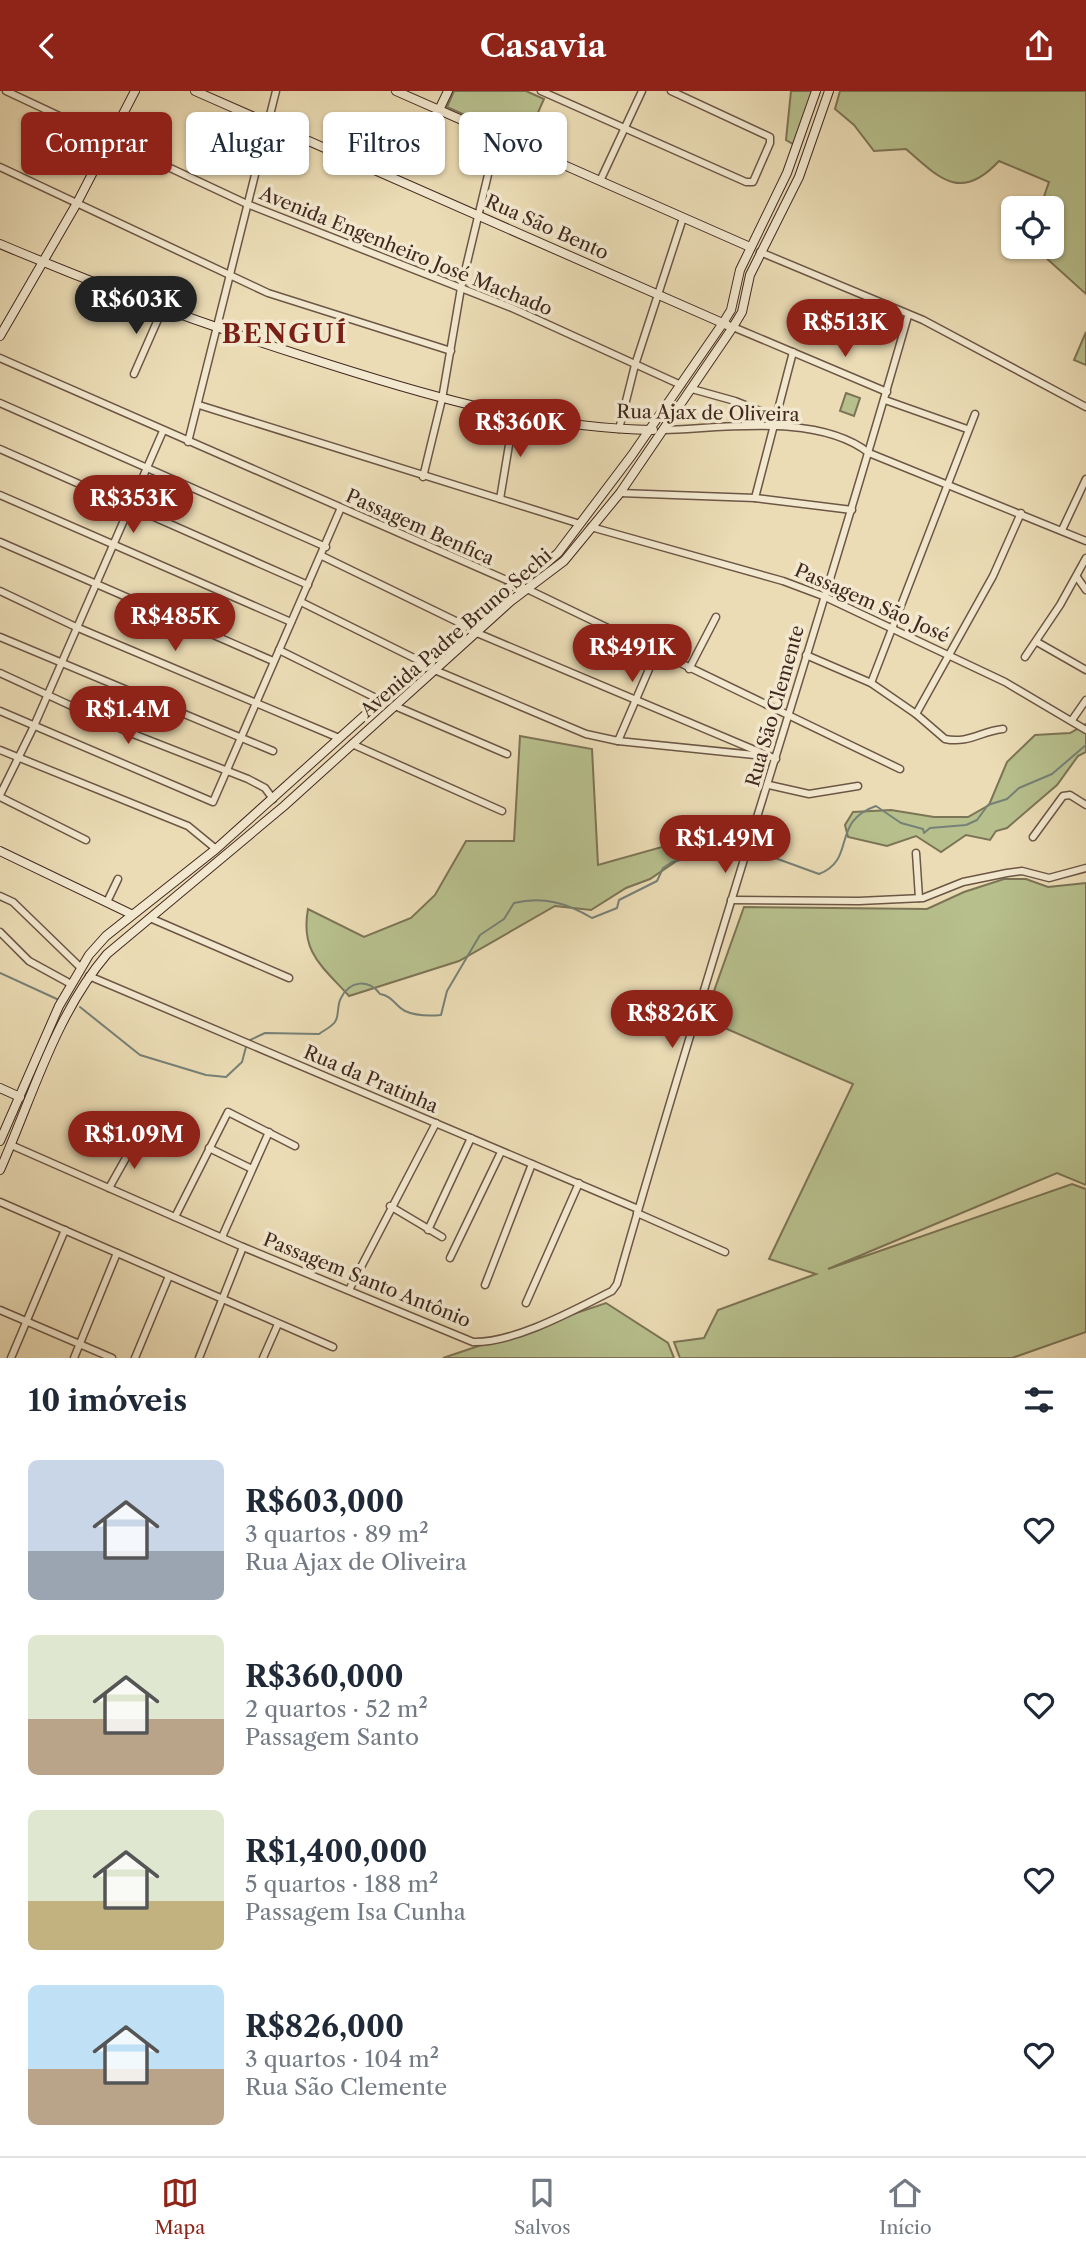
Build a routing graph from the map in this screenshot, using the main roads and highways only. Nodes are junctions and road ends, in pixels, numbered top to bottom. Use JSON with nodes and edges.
{"nodes":[{"id":1,"x":135,"y":91,"type":"edge"},
{"id":2,"x":195,"y":91,"type":"edge"},
{"id":3,"x":396,"y":91,"type":"edge"},
{"id":4,"x":448,"y":91,"type":"edge"},
{"id":5,"x":816,"y":91,"type":"edge"},
{"id":6,"x":829,"y":91,"type":"edge"},
{"id":7,"x":439,"y":110,"type":"junction"},
{"id":8,"x":0,"y":244,"type":"edge"},
{"id":9,"x":750,"y":247,"type":"junction"},
{"id":10,"x":44,"y":262,"type":"junction"},
{"id":11,"x":723,"y":323,"type":"junction"},
{"id":12,"x":733,"y":327,"type":"junction"},
{"id":13,"x":0,"y":336,"type":"edge"},
{"id":14,"x":650,"y":430,"type":"junction"},
{"id":15,"x":664,"y":430,"type":"junction"},
{"id":16,"x":0,"y":851,"type":"edge"},
{"id":17,"x":131,"y":914,"type":"junction"},
{"id":18,"x":0,"y":1088,"type":"edge"},
{"id":19,"x":20,"y":1097,"type":"junction"},
{"id":20,"x":0,"y":1141,"type":"edge"},
{"id":21,"x":0,"y":1170,"type":"edge"}],
"edges":[{"from":1,"to":10,"type":"main road"},
{"from":2,"to":11,"type":"main road","name":"Rua São Bento"},
{"from":3,"to":7,"type":"main road"},
{"from":4,"to":7,"type":"main road"},
{"from":5,"to":9,"type":"main road","name":"Avenida Padre Bruno Sechi"},
{"from":6,"to":12,"type":"main road","name":"Avenida Padre Bruno Sechi"},
{"from":7,"to":9,"type":"main road"},
{"from":8,"to":10,"type":"main road","name":"Rua Ajax de Oliveira"},
{"from":9,"to":11,"type":"main road","name":"Avenida Padre Bruno Sechi"},
{"from":10,"to":13,"type":"main road"},
{"from":10,"to":14,"type":"main road","name":"Rua Ajax de Oliveira"},
{"from":11,"to":12,"type":"main road","name":"Rua São Bento"},
{"from":11,"to":14,"type":"main road","name":"Avenida Padre Bruno Sechi"},
{"from":12,"to":15,"type":"main road","name":"Avenida Padre Bruno Sechi"},
{"from":14,"to":15,"type":"main road","name":"Rua Ajax de Oliveira"},
{"from":14,"to":17,"type":"main road","name":"Avenida Padre Bruno Sechi"},
{"from":15,"to":21,"type":"main road","name":"Avenida Padre Bruno Sechi"},
{"from":16,"to":17,"type":"main road"},
{"from":17,"to":19,"type":"main road","name":"Avenida Padre Bruno Sechi"},
{"from":18,"to":19,"type":"main road"},
{"from":19,"to":20,"type":"main road","name":"Avenida Padre Bruno Sechi"}]}
